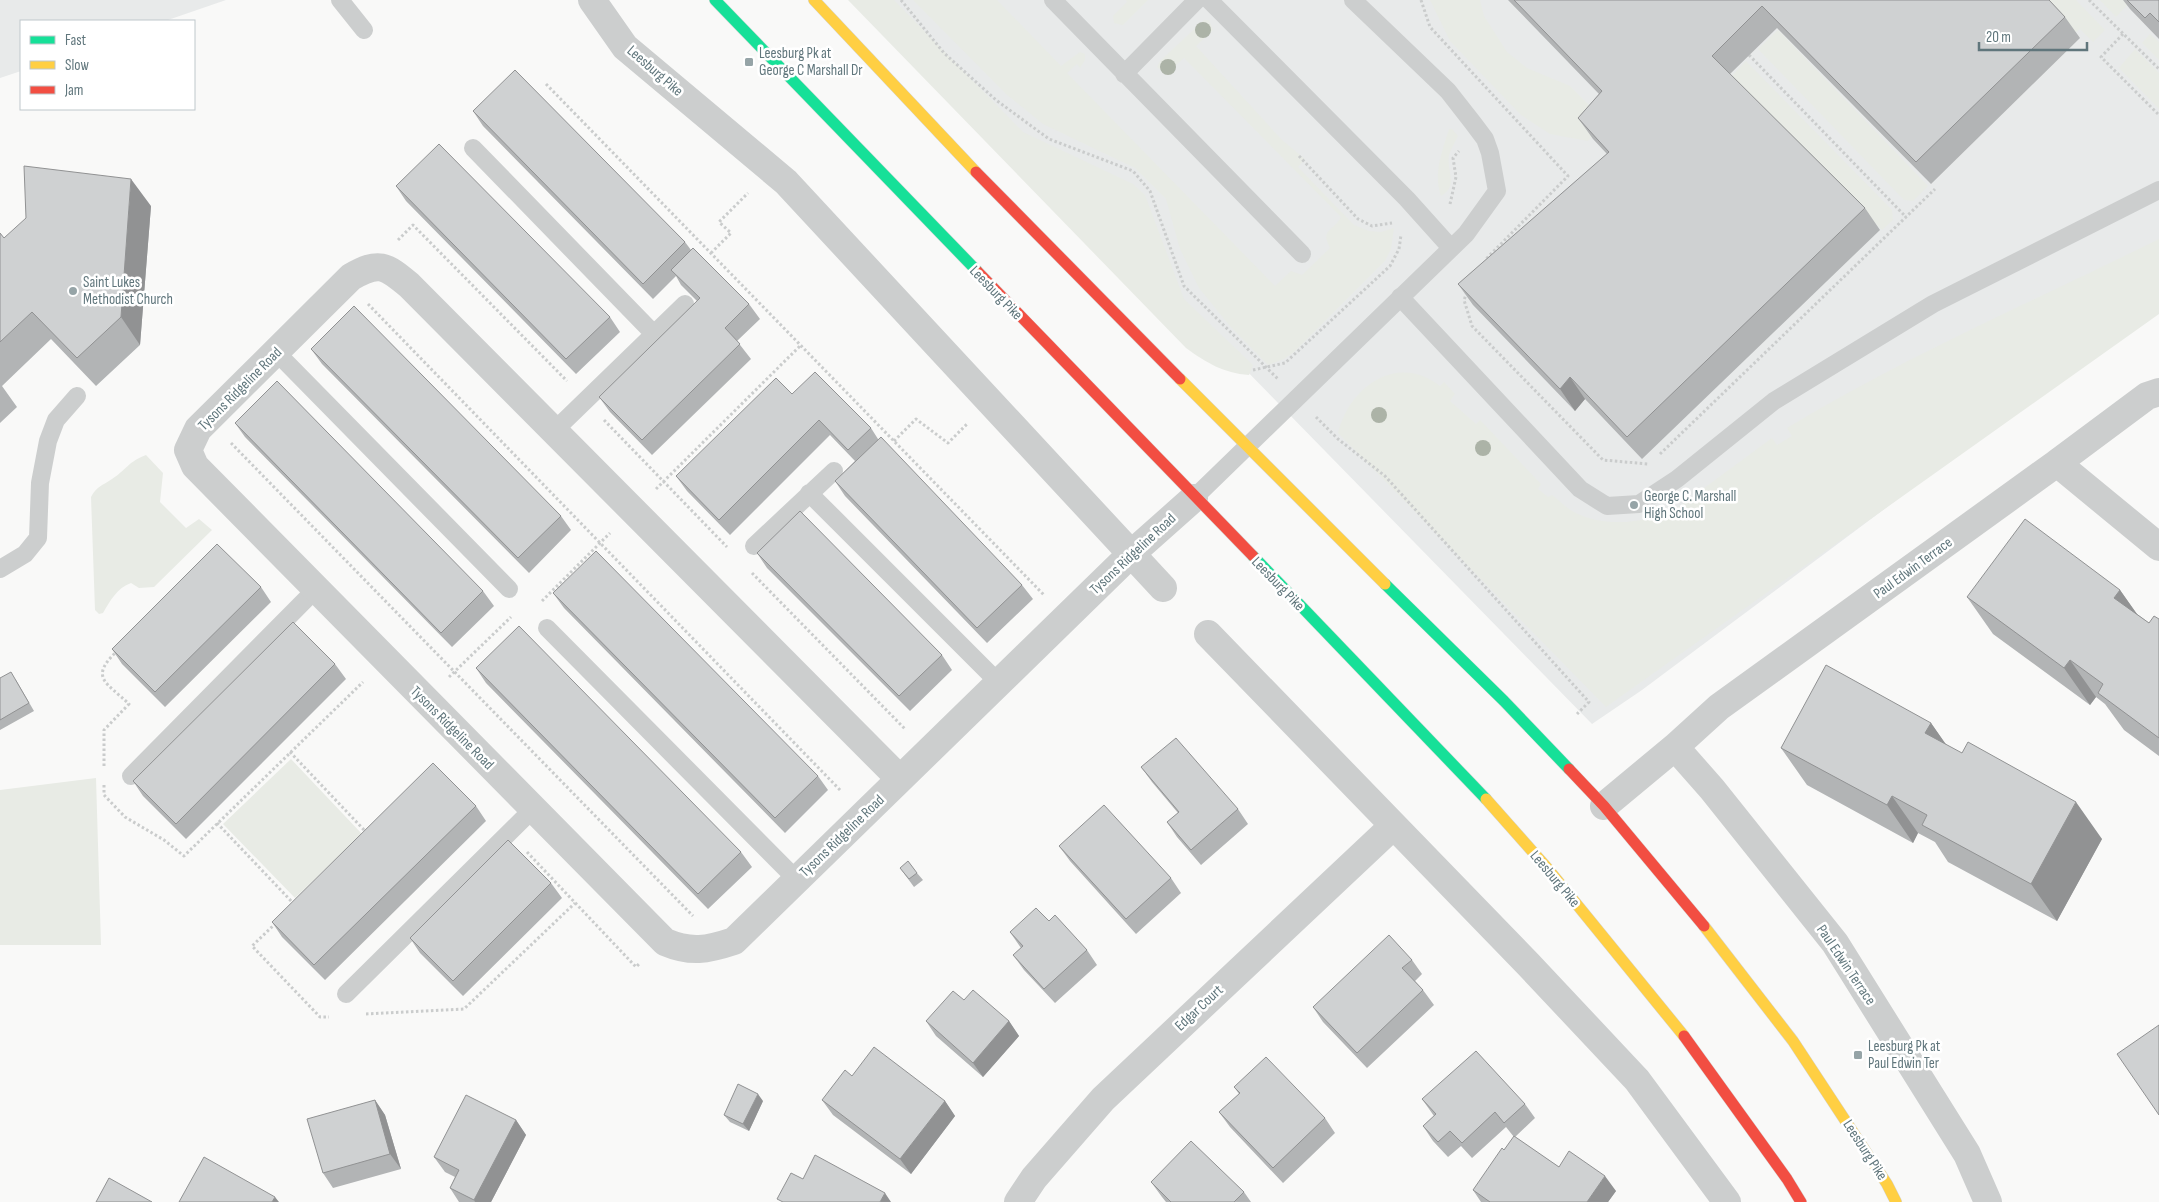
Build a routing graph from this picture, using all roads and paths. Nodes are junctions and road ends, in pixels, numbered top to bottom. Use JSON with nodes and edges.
{"nodes":[{"id":1,"x":340,"y":0,"type":"edge"},
{"id":2,"x":592,"y":0,"type":"edge"},
{"id":3,"x":715,"y":0,"type":"edge"},
{"id":4,"x":814,"y":0,"type":"edge"},
{"id":5,"x":902,"y":0,"type":"edge"},
{"id":6,"x":1053,"y":0,"type":"edge"},
{"id":7,"x":1197,"y":0,"type":"edge"},
{"id":8,"x":1209,"y":0,"type":"edge"},
{"id":9,"x":1353,"y":0,"type":"edge"},
{"id":10,"x":1421,"y":0,"type":"edge"},
{"id":11,"x":2089,"y":0,"type":"edge"},
{"id":12,"x":364,"y":30,"type":"dead end"},
{"id":13,"x":2123,"y":34,"type":"junction"},
{"id":14,"x":1749,"y":55,"type":"dead end"},
{"id":15,"x":2159,"y":69,"type":"edge"},
{"id":16,"x":1124,"y":74,"type":"junction"},
{"id":17,"x":546,"y":84,"type":"dead end"},
{"id":18,"x":2159,"y":115,"type":"edge"},
{"id":19,"x":1463,"y":146,"type":"dead end"},
{"id":20,"x":473,"y":148,"type":"dead end"},
{"id":21,"x":1299,"y":156,"type":"dead end"},
{"id":22,"x":1935,"y":190,"type":"dead end"},
{"id":23,"x":2159,"y":190,"type":"edge"},
{"id":24,"x":1450,"y":205,"type":"dead end"},
{"id":25,"x":1906,"y":217,"type":"junction"},
{"id":26,"x":1396,"y":222,"type":"dead end"},
{"id":27,"x":1402,"y":230,"type":"dead end"},
{"id":28,"x":1451,"y":248,"type":"junction"},
{"id":29,"x":1302,"y":254,"type":"dead end"},
{"id":30,"x":1480,"y":265,"type":"edge"},
{"id":31,"x":371,"y":266,"type":"junction"},
{"id":32,"x":397,"y":275,"type":"junction"},
{"id":33,"x":1467,"y":290,"type":"edge"},
{"id":34,"x":1400,"y":297,"type":"junction"},
{"id":35,"x":368,"y":304,"type":"junction"},
{"id":36,"x":685,"y":304,"type":"dead end"},
{"id":37,"x":360,"y":311,"type":"edge"},
{"id":38,"x":654,"y":334,"type":"junction"},
{"id":39,"x":801,"y":345,"type":"junction"},
{"id":40,"x":276,"y":352,"type":"junction"},
{"id":41,"x":1266,"y":367,"type":"junction"},
{"id":42,"x":1253,"y":370,"type":"dead end"},
{"id":43,"x":2159,"y":392,"type":"edge"},
{"id":44,"x":77,"y":396,"type":"dead end"},
{"id":45,"x":586,"y":401,"type":"junction"},
{"id":46,"x":989,"y":401,"type":"junction"},
{"id":47,"x":554,"y":431,"type":"junction"},
{"id":48,"x":1338,"y":439,"type":"dead end"},
{"id":49,"x":230,"y":441,"type":"dead end"},
{"id":50,"x":894,"y":441,"type":"junction"},
{"id":51,"x":1247,"y":447,"type":"junction"},
{"id":52,"x":2057,"y":463,"type":"junction"},
{"id":53,"x":834,"y":471,"type":"dead end"},
{"id":54,"x":663,"y":482,"type":"junction"},
{"id":55,"x":809,"y":493,"type":"junction"},
{"id":56,"x":1194,"y":498,"type":"junction"},
{"id":57,"x":634,"y":511,"type":"junction"},
{"id":58,"x":754,"y":546,"type":"dead end"},
{"id":59,"x":2159,"y":547,"type":"edge"},
{"id":60,"x":732,"y":552,"type":"dead end"},
{"id":61,"x":1131,"y":554,"type":"junction"},
{"id":62,"x":746,"y":567,"type":"dead end"},
{"id":63,"x":0,"y":569,"type":"edge"},
{"id":64,"x":1164,"y":588,"type":"dead end"},
{"id":65,"x":316,"y":589,"type":"junction"},
{"id":66,"x":509,"y":589,"type":"dead end"},
{"id":67,"x":1051,"y":589,"type":"dead end"},
{"id":68,"x":1045,"y":595,"type":"junction"},
{"id":69,"x":1038,"y":602,"type":"dead end"},
{"id":70,"x":547,"y":628,"type":"dead end"},
{"id":71,"x":1208,"y":634,"type":"dead end"},
{"id":72,"x":124,"y":644,"type":"edge"},
{"id":73,"x":356,"y":675,"type":"dead end"},
{"id":74,"x":362,"y":682,"type":"junction"},
{"id":75,"x":999,"y":683,"type":"junction"},
{"id":76,"x":368,"y":688,"type":"dead end"},
{"id":77,"x":1577,"y":714,"type":"dead end"},
{"id":78,"x":912,"y":723,"type":"dead end"},
{"id":79,"x":905,"y":730,"type":"junction"},
{"id":80,"x":1675,"y":747,"type":"junction"},
{"id":81,"x":290,"y":752,"type":"junction"},
{"id":82,"x":877,"y":756,"type":"junction"},
{"id":83,"x":104,"y":767,"type":"dead end"},
{"id":84,"x":104,"y":776,"type":"dead end"},
{"id":85,"x":131,"y":776,"type":"dead end"},
{"id":86,"x":900,"y":779,"type":"junction"},
{"id":87,"x":842,"y":791,"type":"junction"},
{"id":88,"x":835,"y":798,"type":"dead end"},
{"id":89,"x":1604,"y":806,"type":"junction"},
{"id":90,"x":533,"y":809,"type":"junction"},
{"id":91,"x":217,"y":823,"type":"junction"},
{"id":92,"x":1393,"y":826,"type":"junction"},
{"id":93,"x":508,"y":833,"type":"junction"},
{"id":94,"x":368,"y":834,"type":"edge"},
{"id":95,"x":797,"y":880,"type":"junction"},
{"id":96,"x":295,"y":905,"type":"edge"},
{"id":97,"x":690,"y":914,"type":"junction"},
{"id":98,"x":695,"y":918,"type":"dead end"},
{"id":99,"x":664,"y":942,"type":"junction"},
{"id":100,"x":346,"y":994,"type":"dead end"},
{"id":101,"x":1018,"y":1202,"type":"edge"},
{"id":102,"x":1727,"y":1202,"type":"edge"},
{"id":103,"x":1801,"y":1202,"type":"edge"},
{"id":104,"x":1896,"y":1202,"type":"edge"},
{"id":105,"x":1988,"y":1202,"type":"edge"}],
"edges":[{"from":1,"to":12,"type":"lane"},
{"from":2,"to":46,"type":"street","name":"Leesburg Pike"},
{"from":3,"to":56,"type":"main road","name":"Leesburg Pike"},
{"from":4,"to":51,"type":"main road","name":"Leesburg Pike"},
{"from":5,"to":41,"type":"path"},
{"from":6,"to":16,"type":"lane"},
{"from":7,"to":16,"type":"lane"},
{"from":8,"to":28,"type":"lane"},
{"from":9,"to":28,"type":"lane"},
{"from":10,"to":30,"type":"path"},
{"from":11,"to":13,"type":"path"},
{"from":13,"to":15,"type":"path"},
{"from":13,"to":18,"type":"path"},
{"from":14,"to":25,"type":"path"},
{"from":16,"to":29,"type":"lane"},
{"from":17,"to":39,"type":"path"},
{"from":19,"to":24,"type":"path"},
{"from":20,"to":38,"type":"lane"},
{"from":21,"to":26,"type":"path"},
{"from":22,"to":25,"type":"path"},
{"from":23,"to":34,"type":"lane"},
{"from":25,"to":33,"type":"path"},
{"from":27,"to":41,"type":"path"},
{"from":28,"to":34,"type":"lane"},
{"from":31,"to":32,"type":"street"},
{"from":31,"to":40,"type":"street","name":"Tysons Ridgeline Road"},
{"from":31,"to":45,"type":"path"},
{"from":32,"to":35,"type":"path"},
{"from":32,"to":47,"type":"street"},
{"from":34,"to":51,"type":"lane"},
{"from":35,"to":37,"type":"path"},
{"from":35,"to":87,"type":"path"},
{"from":36,"to":38,"type":"lane"},
{"from":38,"to":45,"type":"lane"},
{"from":39,"to":50,"type":"path"},
{"from":39,"to":54,"type":"path"},
{"from":40,"to":65,"type":"street","name":"Tysons Ridgeline Road"},
{"from":40,"to":66,"type":"lane"},
{"from":41,"to":42,"type":"path"},
{"from":43,"to":52,"type":"street","name":"Paul Edwin Terrace"},
{"from":44,"to":63,"type":"lane"},
{"from":45,"to":47,"type":"lane"},
{"from":45,"to":54,"type":"path"},
{"from":46,"to":50,"type":"path"},
{"from":46,"to":61,"type":"street","name":"Leesburg Pike"},
{"from":47,"to":57,"type":"street"},
{"from":48,"to":77,"type":"path"},
{"from":49,"to":97,"type":"path"},
{"from":50,"to":68,"type":"path"},
{"from":51,"to":56,"type":"lane"},
{"from":51,"to":89,"type":"main road","name":"Leesburg Pike"},
{"from":52,"to":59,"type":"street"},
{"from":52,"to":80,"type":"street","name":"Paul Edwin Terrace"},
{"from":53,"to":55,"type":"lane"},
{"from":54,"to":57,"type":"path"},
{"from":54,"to":60,"type":"path"},
{"from":55,"to":58,"type":"lane"},
{"from":55,"to":75,"type":"lane"},
{"from":56,"to":61,"type":"street","name":"Tysons Ridgeline Road"},
{"from":56,"to":103,"type":"main road","name":"Leesburg Pike"},
{"from":57,"to":82,"type":"street"},
{"from":61,"to":64,"type":"street","name":"Leesburg Pike"},
{"from":61,"to":75,"type":"street","name":"Tysons Ridgeline Road"},
{"from":62,"to":79,"type":"path"},
{"from":65,"to":85,"type":"lane"},
{"from":65,"to":90,"type":"street","name":"Tysons Ridgeline Road"},
{"from":67,"to":68,"type":"path"},
{"from":68,"to":69,"type":"path"},
{"from":70,"to":95,"type":"lane"},
{"from":71,"to":92,"type":"street"},
{"from":72,"to":83,"type":"path"},
{"from":73,"to":74,"type":"path"},
{"from":74,"to":76,"type":"path"},
{"from":74,"to":81,"type":"path"},
{"from":75,"to":86,"type":"street","name":"Tysons Ridgeline Road"},
{"from":78,"to":79,"type":"path"},
{"from":79,"to":82,"type":"path"},
{"from":80,"to":89,"type":"street","name":"Paul Edwin Terrace"},
{"from":80,"to":105,"type":"street","name":"Paul Edwin Terrace"},
{"from":81,"to":91,"type":"path"},
{"from":81,"to":94,"type":"path"},
{"from":82,"to":86,"type":"street"},
{"from":82,"to":87,"type":"path"},
{"from":84,"to":91,"type":"path"},
{"from":86,"to":95,"type":"street","name":"Tysons Ridgeline Road"},
{"from":87,"to":88,"type":"path"},
{"from":89,"to":104,"type":"main road","name":"Leesburg Pike"},
{"from":90,"to":93,"type":"lane"},
{"from":90,"to":99,"type":"street","name":"Tysons Ridgeline Road"},
{"from":91,"to":96,"type":"path"},
{"from":92,"to":101,"type":"street","name":"Edgar Court"},
{"from":92,"to":102,"type":"street"},
{"from":93,"to":99,"type":"path"},
{"from":93,"to":100,"type":"lane"},
{"from":95,"to":99,"type":"street","name":"Tysons Ridgeline Road"},
{"from":97,"to":98,"type":"path"},
{"from":97,"to":99,"type":"path"}]}
